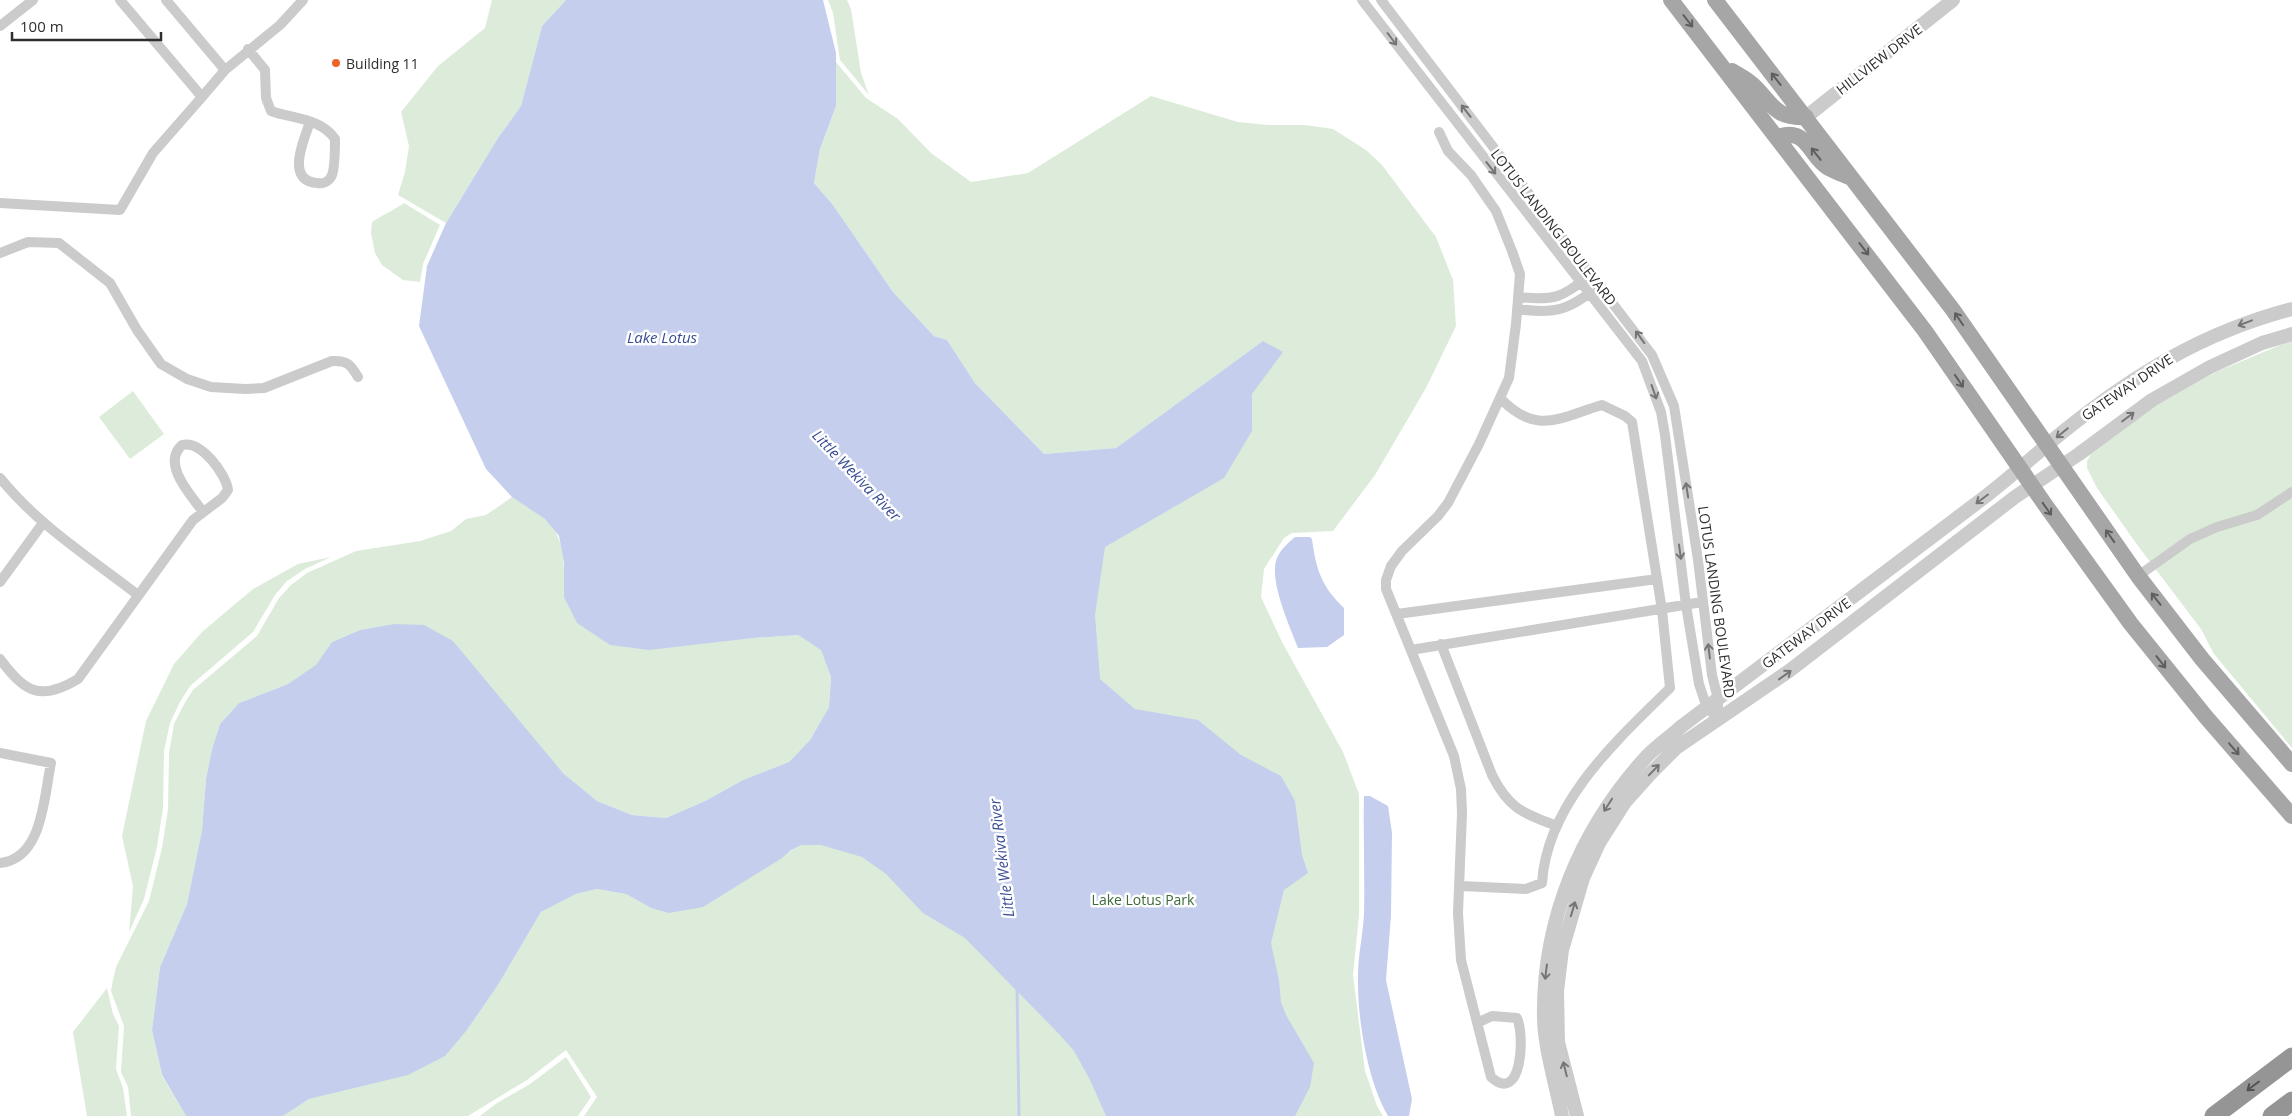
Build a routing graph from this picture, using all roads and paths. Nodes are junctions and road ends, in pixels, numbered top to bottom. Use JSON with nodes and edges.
{"nodes":[{"id":1,"x":33,"y":0,"type":"edge"},
{"id":2,"x":120,"y":0,"type":"edge"},
{"id":3,"x":166,"y":0,"type":"edge"},
{"id":4,"x":303,"y":0,"type":"edge"},
{"id":5,"x":1362,"y":0,"type":"edge"},
{"id":6,"x":1382,"y":0,"type":"edge"},
{"id":7,"x":1671,"y":0,"type":"edge"},
{"id":8,"x":1715,"y":0,"type":"edge"},
{"id":9,"x":1953,"y":0,"type":"edge"},
{"id":10,"x":0,"y":26,"type":"edge"},
{"id":11,"x":248,"y":49,"type":"junction"},
{"id":12,"x":1720,"y":63,"type":"junction"},
{"id":13,"x":225,"y":70,"type":"junction"},
{"id":14,"x":202,"y":97,"type":"junction"},
{"id":15,"x":1806,"y":117,"type":"junction"},
{"id":16,"x":310,"y":122,"type":"junction"},
{"id":17,"x":1439,"y":132,"type":"dead end"},
{"id":18,"x":1777,"y":137,"type":"junction"},
{"id":19,"x":1854,"y":180,"type":"junction"},
{"id":20,"x":0,"y":203,"type":"edge"},
{"id":21,"x":0,"y":253,"type":"edge"},
{"id":22,"x":1592,"y":274,"type":"junction"},
{"id":23,"x":1580,"y":283,"type":"junction"},
{"id":24,"x":1601,"y":285,"type":"junction"},
{"id":25,"x":1589,"y":294,"type":"junction"},
{"id":26,"x":1518,"y":297,"type":"junction"},
{"id":27,"x":1560,"y":297,"type":"junction"},
{"id":28,"x":2292,"y":308,"type":"edge"},
{"id":29,"x":1517,"y":309,"type":"junction"},
{"id":30,"x":1564,"y":309,"type":"junction"},
{"id":31,"x":2292,"y":334,"type":"edge"},
{"id":32,"x":358,"y":377,"type":"dead end"},
{"id":33,"x":1500,"y":398,"type":"junction"},
{"id":34,"x":2046,"y":446,"type":"junction"},
{"id":35,"x":2061,"y":467,"type":"junction"},
{"id":36,"x":2020,"y":469,"type":"junction"},
{"id":37,"x":0,"y":478,"type":"edge"},
{"id":38,"x":2032,"y":486,"type":"junction"},
{"id":39,"x":2292,"y":492,"type":"edge"},
{"id":40,"x":202,"y":512,"type":"junction"},
{"id":41,"x":43,"y":523,"type":"junction"},
{"id":42,"x":2138,"y":576,"type":"junction"},
{"id":43,"x":1657,"y":579,"type":"junction"},
{"id":44,"x":0,"y":582,"type":"edge"},
{"id":45,"x":138,"y":595,"type":"junction"},
{"id":46,"x":1853,"y":598,"type":"junction"},
{"id":47,"x":1702,"y":602,"type":"junction"},
{"id":48,"x":1686,"y":605,"type":"junction"},
{"id":49,"x":1662,"y":610,"type":"junction"},
{"id":50,"x":1865,"y":613,"type":"junction"},
{"id":51,"x":1397,"y":614,"type":"junction"},
{"id":52,"x":1441,"y":644,"type":"junction"},
{"id":53,"x":1411,"y":650,"type":"junction"},
{"id":54,"x":0,"y":659,"type":"edge"},
{"id":55,"x":1712,"y":704,"type":"junction"},
{"id":56,"x":1718,"y":718,"type":"junction"},
{"id":57,"x":0,"y":753,"type":"edge"},
{"id":58,"x":2292,"y":764,"type":"edge"},
{"id":59,"x":2292,"y":816,"type":"edge"},
{"id":60,"x":1557,"y":826,"type":"junction"},
{"id":61,"x":0,"y":863,"type":"edge"},
{"id":62,"x":1461,"y":886,"type":"junction"},
{"id":63,"x":1477,"y":1023,"type":"junction"},
{"id":64,"x":2292,"y":1057,"type":"edge"},
{"id":65,"x":2292,"y":1101,"type":"edge"},
{"id":66,"x":1562,"y":1116,"type":"edge"},
{"id":67,"x":1577,"y":1116,"type":"edge"},
{"id":68,"x":2214,"y":1116,"type":"edge"},
{"id":69,"x":2272,"y":1116,"type":"edge"}],
"edges":[{"from":1,"to":10,"type":"street"},
{"from":2,"to":14,"type":"street"},
{"from":3,"to":13,"type":"street"},
{"from":4,"to":11,"type":"street"},
{"from":5,"to":23,"type":"street","name":"LOTUS LANDING BOULEVARD","one_way":true},
{"from":22,"to":6,"type":"street","name":"LOTUS LANDING BOULEVARD","one_way":true},
{"from":7,"to":12,"type":"main road","one_way":true},
{"from":15,"to":8,"type":"main road","one_way":true},
{"from":9,"to":15,"type":"street","name":"HILLVIEW DRIVE"},
{"from":11,"to":13,"type":"street"},
{"from":11,"to":16,"type":"street"},
{"from":12,"to":15,"type":"main road"},
{"from":12,"to":18,"type":"main road"},
{"from":13,"to":14,"type":"street"},
{"from":14,"to":20,"type":"street"},
{"from":15,"to":19,"type":"main road"},
{"from":16,"to":16,"type":"street"},
{"from":17,"to":26,"type":"street"},
{"from":19,"to":18,"type":"main road","one_way":true},
{"from":18,"to":36,"type":"main road","one_way":true},
{"from":34,"to":19,"type":"main road","one_way":true},
{"from":21,"to":32,"type":"street"},
{"from":22,"to":23,"type":"street"},
{"from":22,"to":24,"type":"street","name":"LOTUS LANDING BOULEVARD"},
{"from":23,"to":25,"type":"street","name":"LOTUS LANDING BOULEVARD"},
{"from":23,"to":27,"type":"street"},
{"from":24,"to":25,"type":"street"},
{"from":47,"to":24,"type":"street","name":"LOTUS LANDING BOULEVARD","one_way":true},
{"from":25,"to":30,"type":"street"},
{"from":25,"to":48,"type":"street","name":"LOTUS LANDING BOULEVARD","one_way":true},
{"from":26,"to":27,"type":"street"},
{"from":26,"to":29,"type":"street"},
{"from":27,"to":30,"type":"street"},
{"from":28,"to":34,"type":"street","name":"GATEWAY DRIVE","one_way":true},
{"from":29,"to":30,"type":"street"},
{"from":29,"to":33,"type":"street"},
{"from":35,"to":31,"type":"street","name":"GATEWAY DRIVE","one_way":true},
{"from":33,"to":43,"type":"street"},
{"from":33,"to":51,"type":"street"},
{"from":34,"to":35,"type":"main road"},
{"from":34,"to":36,"type":"street","name":"GATEWAY DRIVE"},
{"from":35,"to":38,"type":"street","name":"GATEWAY DRIVE"},
{"from":42,"to":35,"type":"main road","one_way":true},
{"from":36,"to":38,"type":"main road"},
{"from":36,"to":46,"type":"street","name":"GATEWAY DRIVE","one_way":true},
{"from":37,"to":41,"type":"street"},
{"from":38,"to":50,"type":"street","name":"GATEWAY DRIVE"},
{"from":38,"to":59,"type":"main road","one_way":true},
{"from":39,"to":42,"type":"street"},
{"from":40,"to":40,"type":"street"},
{"from":40,"to":45,"type":"street"},
{"from":41,"to":44,"type":"street"},
{"from":41,"to":45,"type":"street"},
{"from":58,"to":42,"type":"main road","one_way":true},
{"from":43,"to":49,"type":"street"},
{"from":43,"to":51,"type":"street"},
{"from":45,"to":54,"type":"street"},
{"from":46,"to":50,"type":"street"},
{"from":46,"to":55,"type":"street","name":"GATEWAY DRIVE"},
{"from":47,"to":48,"type":"street"},
{"from":55,"to":47,"type":"street","name":"LOTUS LANDING BOULEVARD","one_way":true},
{"from":48,"to":49,"type":"street"},
{"from":48,"to":55,"type":"street","name":"LOTUS LANDING BOULEVARD"},
{"from":49,"to":52,"type":"street"},
{"from":49,"to":60,"type":"street"},
{"from":56,"to":50,"type":"street","name":"GATEWAY DRIVE","one_way":true},
{"from":51,"to":53,"type":"street"},
{"from":52,"to":53,"type":"street"},
{"from":52,"to":60,"type":"street"},
{"from":53,"to":62,"type":"street"},
{"from":55,"to":56,"type":"street","name":"LOTUS LANDING BOULEVARD"},
{"from":55,"to":66,"type":"street","name":"GATEWAY DRIVE","one_way":true},
{"from":67,"to":56,"type":"street","name":"GATEWAY DRIVE","one_way":true},
{"from":57,"to":61,"type":"street"},
{"from":60,"to":62,"type":"street"},
{"from":62,"to":63,"type":"street"},
{"from":63,"to":63,"type":"street"},
{"from":64,"to":68,"type":"highway","one_way":true},
{"from":65,"to":69,"type":"highway"}]}
